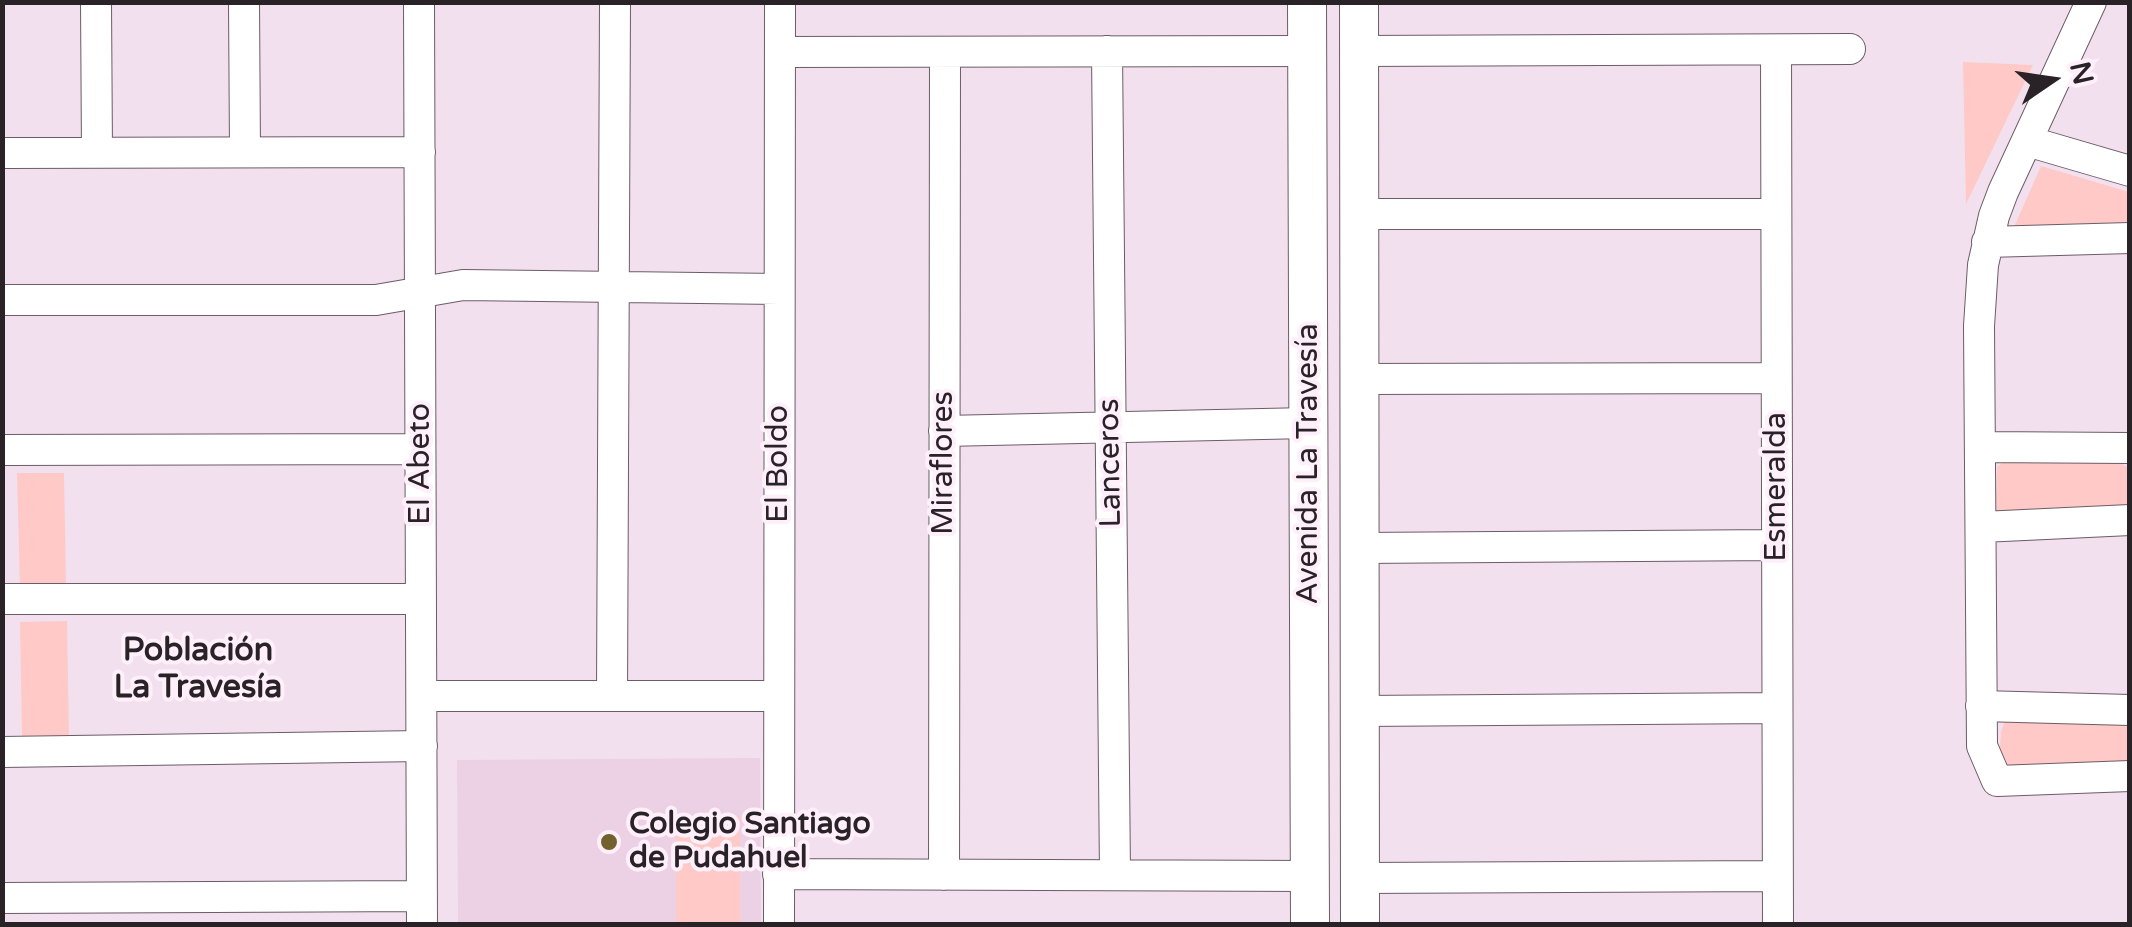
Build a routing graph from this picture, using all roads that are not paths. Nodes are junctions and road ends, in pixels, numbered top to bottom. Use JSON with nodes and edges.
{"nodes":[{"id":1,"x":96,"y":2,"type":"edge"},
{"id":2,"x":244,"y":2,"type":"edge"},
{"id":3,"x":420,"y":2,"type":"edge"},
{"id":4,"x":614,"y":2,"type":"edge"},
{"id":5,"x":780,"y":2,"type":"edge"},
{"id":6,"x":1307,"y":2,"type":"edge"},
{"id":7,"x":1359,"y":2,"type":"edge"},
{"id":8,"x":2091,"y":2,"type":"edge"},
{"id":9,"x":1850,"y":49,"type":"dead end"},
{"id":10,"x":1776,"y":50,"type":"junction"},
{"id":11,"x":1107,"y":51,"type":"junction"},
{"id":12,"x":1359,"y":51,"type":"junction"},
{"id":13,"x":780,"y":52,"type":"junction"},
{"id":14,"x":945,"y":52,"type":"junction"},
{"id":15,"x":1308,"y":52,"type":"junction"},
{"id":16,"x":2027,"y":141,"type":"junction"},
{"id":17,"x":245,"y":152,"type":"junction"},
{"id":18,"x":420,"y":152,"type":"junction"},
{"id":19,"x":2,"y":153,"type":"edge"},
{"id":20,"x":97,"y":153,"type":"junction"},
{"id":21,"x":2130,"y":172,"type":"edge"},
{"id":22,"x":1359,"y":214,"type":"junction"},
{"id":23,"x":1776,"y":214,"type":"junction"},
{"id":24,"x":2130,"y":238,"type":"edge"},
{"id":25,"x":1987,"y":242,"type":"junction"},
{"id":26,"x":613,"y":287,"type":"junction"},
{"id":27,"x":779,"y":290,"type":"junction"},
{"id":28,"x":420,"y":292,"type":"junction"},
{"id":29,"x":2,"y":300,"type":"edge"},
{"id":30,"x":1776,"y":378,"type":"junction"},
{"id":31,"x":1359,"y":379,"type":"junction"},
{"id":32,"x":1308,"y":423,"type":"junction"},
{"id":33,"x":1111,"y":428,"type":"junction"},
{"id":34,"x":944,"y":431,"type":"junction"},
{"id":35,"x":1980,"y":447,"type":"junction"},
{"id":36,"x":2130,"y":448,"type":"edge"},
{"id":37,"x":420,"y":449,"type":"junction"},
{"id":38,"x":2,"y":450,"type":"edge"},
{"id":39,"x":2130,"y":520,"type":"edge"},
{"id":40,"x":1982,"y":527,"type":"junction"},
{"id":41,"x":1777,"y":546,"type":"junction"},
{"id":42,"x":1359,"y":548,"type":"junction"},
{"id":43,"x":2,"y":599,"type":"edge"},
{"id":44,"x":421,"y":599,"type":"junction"},
{"id":45,"x":422,"y":696,"type":"junction"},
{"id":46,"x":612,"y":696,"type":"junction"},
{"id":47,"x":778,"y":696,"type":"junction"},
{"id":48,"x":1981,"y":706,"type":"junction"},
{"id":49,"x":1777,"y":708,"type":"junction"},
{"id":50,"x":2130,"y":710,"type":"edge"},
{"id":51,"x":1360,"y":711,"type":"junction"},
{"id":52,"x":422,"y":746,"type":"junction"},
{"id":53,"x":2,"y":752,"type":"edge"},
{"id":54,"x":2130,"y":776,"type":"edge"},
{"id":55,"x":778,"y":874,"type":"junction"},
{"id":56,"x":944,"y":875,"type":"junction"},
{"id":57,"x":1115,"y":876,"type":"junction"},
{"id":58,"x":1310,"y":876,"type":"junction"},
{"id":59,"x":1777,"y":876,"type":"junction"},
{"id":60,"x":1360,"y":878,"type":"junction"},
{"id":61,"x":2,"y":899,"type":"edge"},
{"id":62,"x":422,"y":910,"type":"edge"},
{"id":63,"x":3,"y":924,"type":"edge"},
{"id":64,"x":779,"y":924,"type":"edge"},
{"id":65,"x":1310,"y":924,"type":"edge"},
{"id":66,"x":1360,"y":924,"type":"edge"},
{"id":67,"x":1778,"y":924,"type":"edge"}],
"edges":[{"from":1,"to":20,"type":"street"},
{"from":2,"to":17,"type":"street"},
{"from":3,"to":18,"type":"street","name":"El Abeto"},
{"from":4,"to":26,"type":"street"},
{"from":5,"to":13,"type":"street","name":"El Boldo"},
{"from":6,"to":15,"type":"street","name":"Avenida La Travesía"},
{"from":7,"to":12,"type":"street","name":"Avenida La Travesía"},
{"from":8,"to":16,"type":"street"},
{"from":9,"to":10,"type":"street"},
{"from":10,"to":12,"type":"street"},
{"from":10,"to":23,"type":"street","name":"Esmeralda"},
{"from":11,"to":14,"type":"street"},
{"from":11,"to":15,"type":"street"},
{"from":11,"to":33,"type":"street","name":"Lanceros"},
{"from":12,"to":22,"type":"street","name":"Avenida La Travesía"},
{"from":13,"to":14,"type":"street"},
{"from":13,"to":27,"type":"street","name":"El Boldo"},
{"from":14,"to":34,"type":"street","name":"Miraflores"},
{"from":15,"to":32,"type":"street","name":"Avenida La Travesía"},
{"from":16,"to":21,"type":"street"},
{"from":16,"to":25,"type":"street"},
{"from":17,"to":18,"type":"street"},
{"from":17,"to":20,"type":"street"},
{"from":18,"to":28,"type":"street","name":"El Abeto"},
{"from":19,"to":20,"type":"street"},
{"from":22,"to":23,"type":"street"},
{"from":22,"to":31,"type":"street","name":"Avenida La Travesía"},
{"from":23,"to":30,"type":"street","name":"Esmeralda"},
{"from":24,"to":25,"type":"street"},
{"from":25,"to":35,"type":"street"},
{"from":26,"to":27,"type":"street"},
{"from":26,"to":28,"type":"street"},
{"from":26,"to":46,"type":"street"},
{"from":27,"to":47,"type":"street","name":"El Boldo"},
{"from":28,"to":29,"type":"street"},
{"from":28,"to":37,"type":"street","name":"El Abeto"},
{"from":30,"to":31,"type":"street"},
{"from":30,"to":41,"type":"street","name":"Esmeralda"},
{"from":31,"to":42,"type":"street","name":"Avenida La Travesía"},
{"from":32,"to":33,"type":"street"},
{"from":32,"to":58,"type":"street","name":"Avenida La Travesía"},
{"from":33,"to":34,"type":"street"},
{"from":33,"to":57,"type":"street","name":"Lanceros"},
{"from":34,"to":56,"type":"street","name":"Miraflores"},
{"from":35,"to":36,"type":"street"},
{"from":35,"to":40,"type":"street"},
{"from":37,"to":38,"type":"street"},
{"from":37,"to":44,"type":"street","name":"El Abeto"},
{"from":39,"to":40,"type":"street"},
{"from":40,"to":48,"type":"street"},
{"from":41,"to":42,"type":"street"},
{"from":41,"to":49,"type":"street","name":"Esmeralda"},
{"from":42,"to":51,"type":"street","name":"Avenida La Travesía"},
{"from":43,"to":44,"type":"street"},
{"from":44,"to":45,"type":"street","name":"El Abeto"},
{"from":45,"to":46,"type":"street"},
{"from":45,"to":52,"type":"street","name":"El Abeto"},
{"from":46,"to":47,"type":"street"},
{"from":47,"to":55,"type":"street","name":"El Boldo"},
{"from":48,"to":50,"type":"street"},
{"from":48,"to":54,"type":"street"},
{"from":49,"to":51,"type":"street"},
{"from":49,"to":59,"type":"street","name":"Esmeralda"},
{"from":51,"to":60,"type":"street","name":"Avenida La Travesía"},
{"from":52,"to":53,"type":"street"},
{"from":52,"to":62,"type":"street","name":"El Abeto"},
{"from":55,"to":56,"type":"street"},
{"from":55,"to":64,"type":"street","name":"El Boldo"},
{"from":56,"to":57,"type":"street"},
{"from":57,"to":58,"type":"street"},
{"from":58,"to":65,"type":"street","name":"Avenida La Travesía"},
{"from":59,"to":60,"type":"street"},
{"from":59,"to":67,"type":"street","name":"Esmeralda"},
{"from":60,"to":66,"type":"street","name":"Avenida La Travesía"},
{"from":61,"to":62,"type":"street"},
{"from":61,"to":63,"type":"street"}]}
